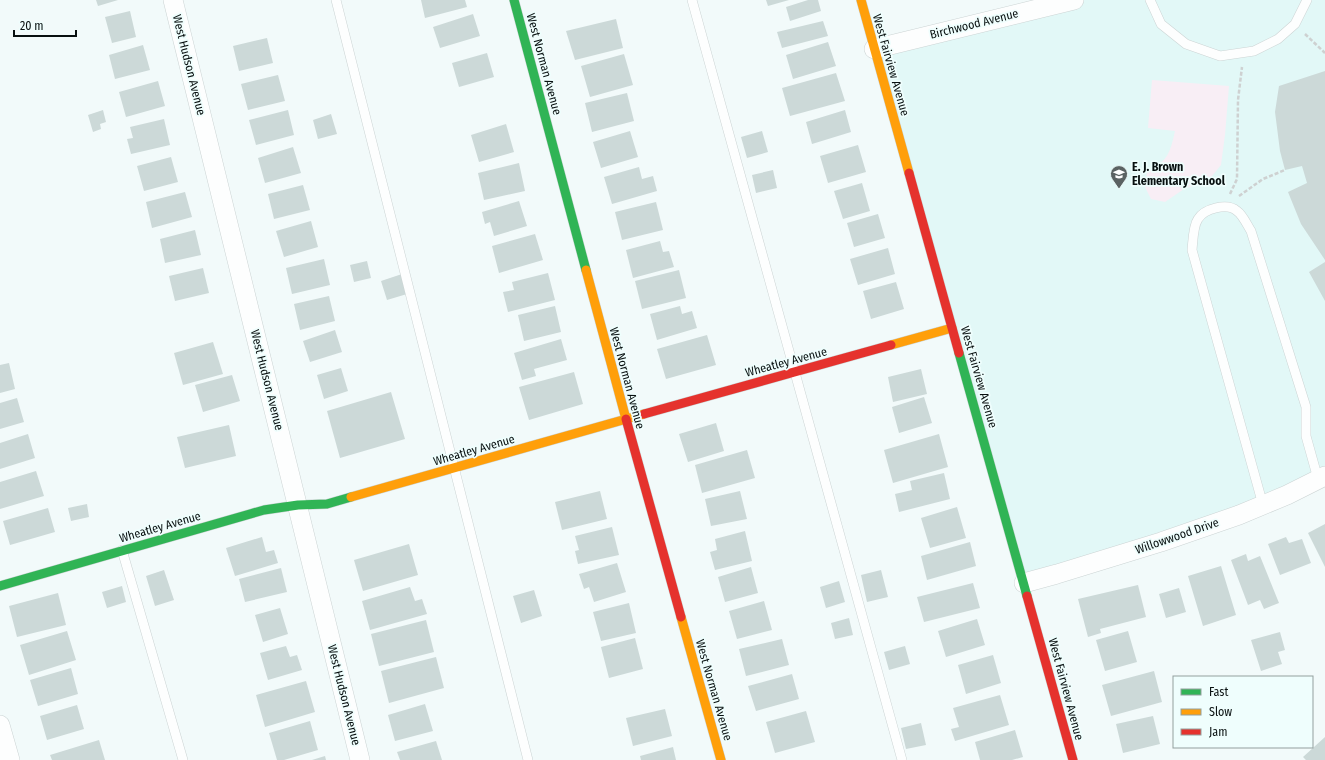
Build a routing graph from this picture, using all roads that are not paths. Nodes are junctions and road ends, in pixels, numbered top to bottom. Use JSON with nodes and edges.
{"nodes":[{"id":1,"x":173,"y":0,"type":"edge"},
{"id":2,"x":336,"y":0,"type":"edge"},
{"id":3,"x":514,"y":0,"type":"edge"},
{"id":4,"x":692,"y":0,"type":"edge"},
{"id":5,"x":861,"y":0,"type":"edge"},
{"id":6,"x":1074,"y":0,"type":"edge"},
{"id":7,"x":1150,"y":0,"type":"edge"},
{"id":8,"x":1307,"y":0,"type":"edge"},
{"id":9,"x":874,"y":49,"type":"junction"},
{"id":10,"x":952,"y":328,"type":"junction"},
{"id":11,"x":795,"y":372,"type":"junction"},
{"id":12,"x":626,"y":419,"type":"junction"},
{"id":13,"x":454,"y":468,"type":"junction"},
{"id":14,"x":1321,"y":477,"type":"edge"},
{"id":15,"x":1263,"y":504,"type":"junction"},
{"id":16,"x":298,"y":505,"type":"junction"},
{"id":17,"x":122,"y":550,"type":"junction"},
{"id":18,"x":1024,"y":583,"type":"junction"},
{"id":19,"x":0,"y":586,"type":"edge"},
{"id":20,"x":0,"y":725,"type":"edge"},
{"id":21,"x":10,"y":760,"type":"edge"},
{"id":22,"x":183,"y":760,"type":"edge"},
{"id":23,"x":360,"y":760,"type":"edge"},
{"id":24,"x":528,"y":760,"type":"edge"},
{"id":25,"x":721,"y":760,"type":"edge"},
{"id":26,"x":902,"y":760,"type":"edge"},
{"id":27,"x":1073,"y":760,"type":"edge"}],
"edges":[{"from":1,"to":16,"type":"street","name":"West Hudson Avenue"},
{"from":2,"to":13,"type":"lane"},
{"from":3,"to":12,"type":"street","name":"West Norman Avenue"},
{"from":4,"to":11,"type":"lane"},
{"from":5,"to":9,"type":"street","name":"West Fairview Avenue"},
{"from":6,"to":9,"type":"street","name":"Birchwood Avenue"},
{"from":7,"to":8,"type":"lane"},
{"from":9,"to":10,"type":"street","name":"West Fairview Avenue"},
{"from":10,"to":11,"type":"street","name":"Wheatley Avenue"},
{"from":10,"to":18,"type":"street","name":"West Fairview Avenue"},
{"from":11,"to":12,"type":"street","name":"Wheatley Avenue"},
{"from":11,"to":26,"type":"lane"},
{"from":12,"to":13,"type":"street","name":"Wheatley Avenue"},
{"from":12,"to":25,"type":"street","name":"West Norman Avenue"},
{"from":13,"to":16,"type":"street","name":"Wheatley Avenue"},
{"from":13,"to":24,"type":"lane"},
{"from":14,"to":15,"type":"street","name":"Willowwood Drive"},
{"from":14,"to":15,"type":"lane"},
{"from":15,"to":18,"type":"street","name":"Willowwood Drive"},
{"from":16,"to":17,"type":"street","name":"Wheatley Avenue"},
{"from":16,"to":23,"type":"street","name":"West Hudson Avenue"},
{"from":17,"to":19,"type":"street","name":"Wheatley Avenue"},
{"from":17,"to":22,"type":"lane"},
{"from":18,"to":27,"type":"street","name":"West Fairview Avenue"},
{"from":20,"to":21,"type":"street"}]}
